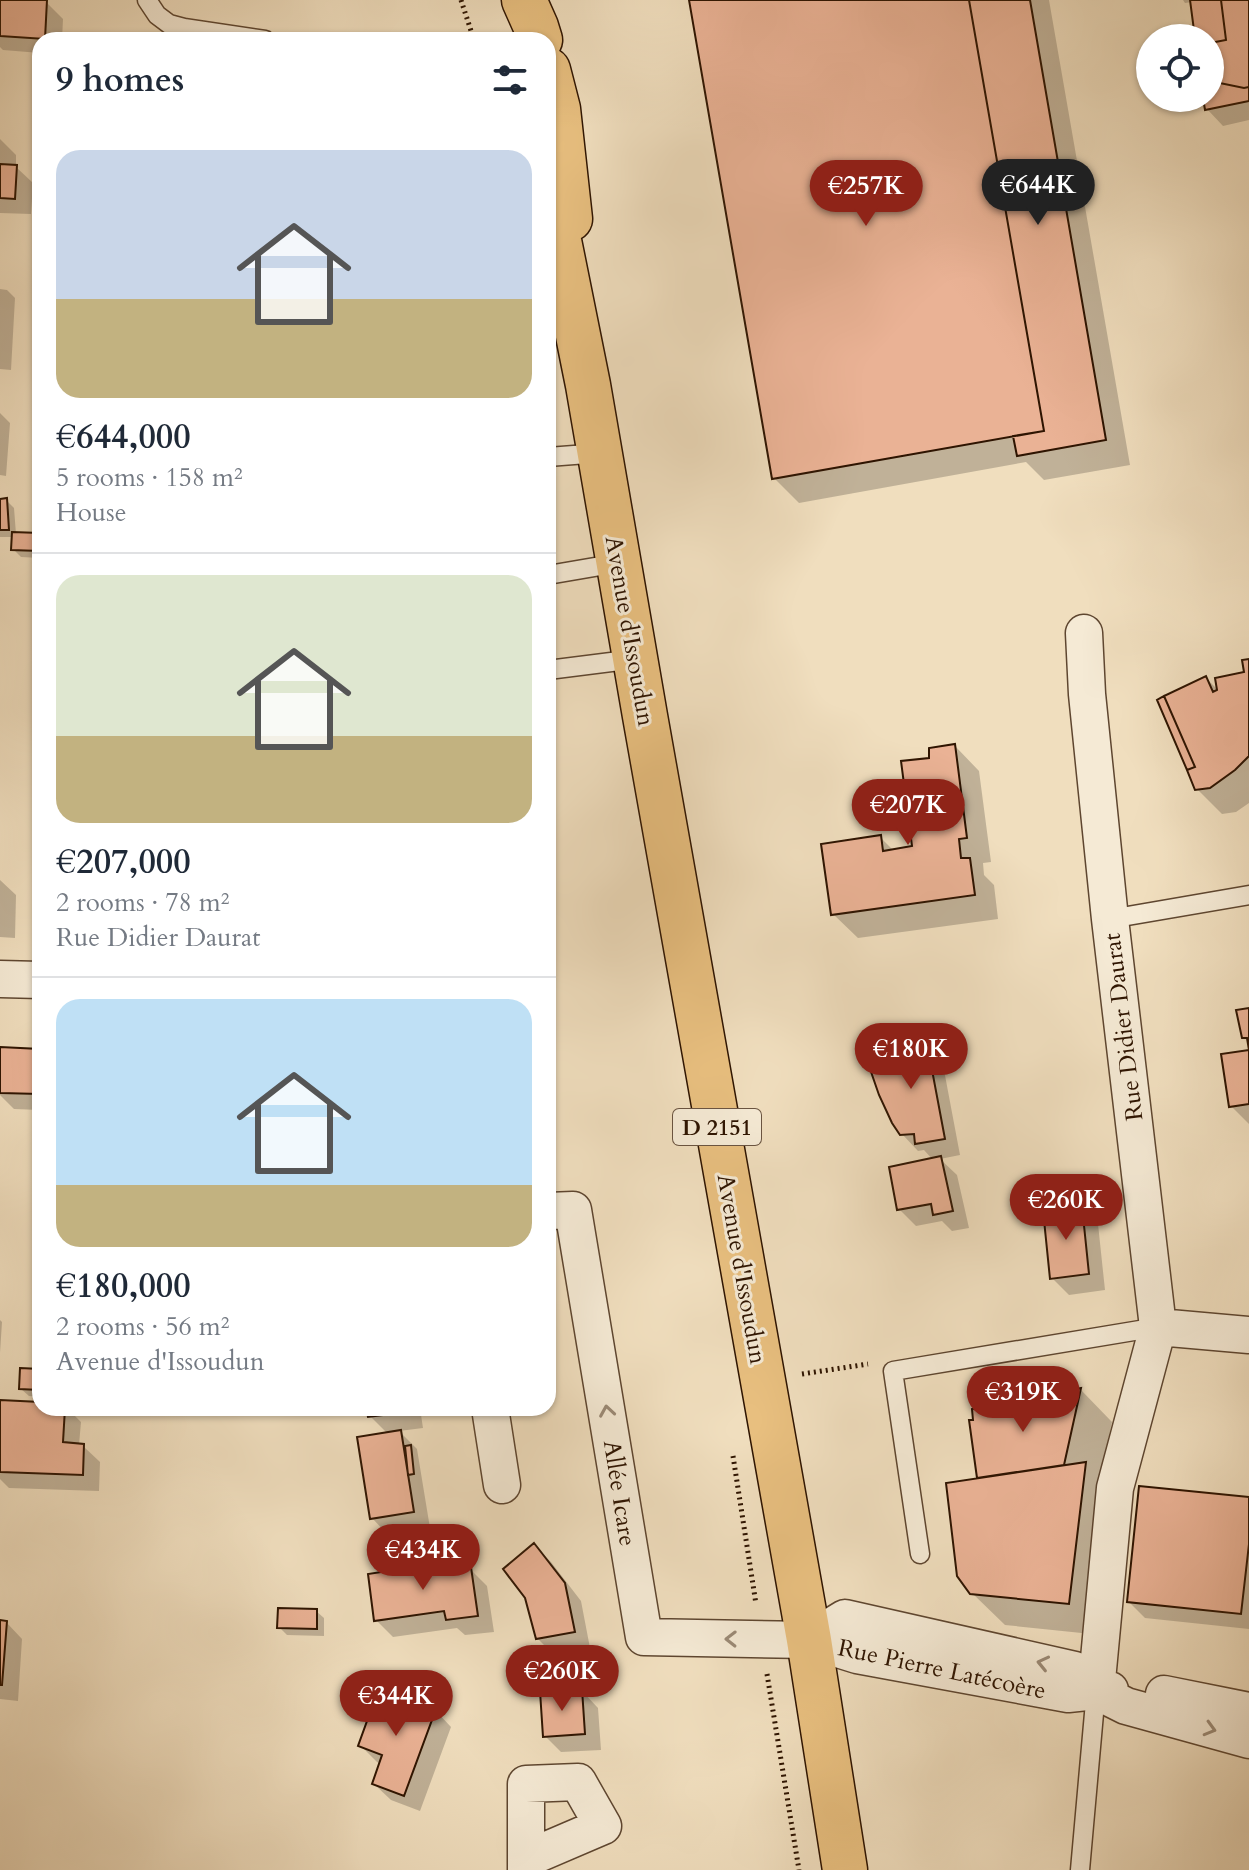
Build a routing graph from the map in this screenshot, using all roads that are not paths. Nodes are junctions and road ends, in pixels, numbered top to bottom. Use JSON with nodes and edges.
{"nodes":[{"id":1,"x":147,"y":0,"type":"edge"},
{"id":2,"x":496,"y":0,"type":"edge"},
{"id":3,"x":524,"y":0,"type":"edge"},
{"id":4,"x":211,"y":32,"type":"edge"},
{"id":5,"x":508,"y":32,"type":"edge"},
{"id":6,"x":538,"y":32,"type":"edge"},
{"id":7,"x":556,"y":101,"type":"edge"},
{"id":8,"x":557,"y":273,"type":"edge"},
{"id":9,"x":588,"y":385,"type":"junction"},
{"id":10,"x":600,"y":453,"type":"junction"},
{"id":11,"x":556,"y":456,"type":"edge"},
{"id":12,"x":618,"y":563,"type":"junction"},
{"id":13,"x":556,"y":574,"type":"edge"},
{"id":14,"x":1084,"y":633,"type":"dead end"},
{"id":15,"x":635,"y":659,"type":"junction"},
{"id":16,"x":556,"y":669,"type":"edge"},
{"id":17,"x":1249,"y":895,"type":"edge"},
{"id":18,"x":1110,"y":919,"type":"junction"},
{"id":19,"x":0,"y":979,"type":"edge"},
{"id":20,"x":32,"y":980,"type":"edge"},
{"id":21,"x":560,"y":1211,"type":"edge"},
{"id":22,"x":1158,"y":1327,"type":"junction"},
{"id":23,"x":1249,"y":1335,"type":"edge"},
{"id":24,"x":491,"y":1416,"type":"edge"},
{"id":25,"x":502,"y":1485,"type":"dead end"},
{"id":26,"x":920,"y":1554,"type":"dead end"},
{"id":27,"x":809,"y":1640,"type":"junction"},
{"id":28,"x":1096,"y":1691,"type":"junction"},
{"id":29,"x":1249,"y":1711,"type":"edge"},
{"id":30,"x":1249,"y":1740,"type":"edge"},
{"id":31,"x":845,"y":1870,"type":"edge"},
{"id":32,"x":1080,"y":1870,"type":"edge"}],
"edges":[{"from":1,"to":4,"type":"lane"},
{"from":2,"to":5,"type":"main road"},
{"from":3,"to":6,"type":"main road"},
{"from":7,"to":9,"type":"main road","name":"Avenue d'Issoudun","number":"D 2151"},
{"from":8,"to":9,"type":"main road","name":"Avenue d'Issoudun","number":"D 2151"},
{"from":9,"to":10,"type":"main road","name":"Avenue d'Issoudun","number":"D 2151"},
{"from":10,"to":11,"type":"lane"},
{"from":10,"to":12,"type":"main road","name":"Avenue d'Issoudun","number":"D 2151"},
{"from":12,"to":13,"type":"lane"},
{"from":12,"to":15,"type":"main road","name":"Avenue d'Issoudun","number":"D 2151"},
{"from":14,"to":18,"type":"street","name":"Rue Didier Daurat"},
{"from":15,"to":16,"type":"lane"},
{"from":15,"to":27,"type":"main road","name":"Avenue d'Issoudun","number":"D 2151"},
{"from":17,"to":18,"type":"lane","name":"Rue Didier Daurat"},
{"from":18,"to":22,"type":"street","name":"Rue Didier Daurat"},
{"from":19,"to":20,"type":"street"},
{"from":27,"to":21,"type":"street","name":"Allée Icare","one_way":true},
{"from":22,"to":23,"type":"street"},
{"from":22,"to":26,"type":"lane"},
{"from":22,"to":28,"type":"street","name":"Rue Didier Daurat"},
{"from":24,"to":25,"type":"street"},
{"from":27,"to":28,"type":"street","name":"Rue Pierre Latécoère"},
{"from":27,"to":31,"type":"main road","name":"Avenue d'Issoudun","number":"D 2151"},
{"from":28,"to":29,"type":"street"},
{"from":28,"to":30,"type":"street","name":"Rue Pierre Latécoère","one_way":true},
{"from":28,"to":32,"type":"lane"}]}
